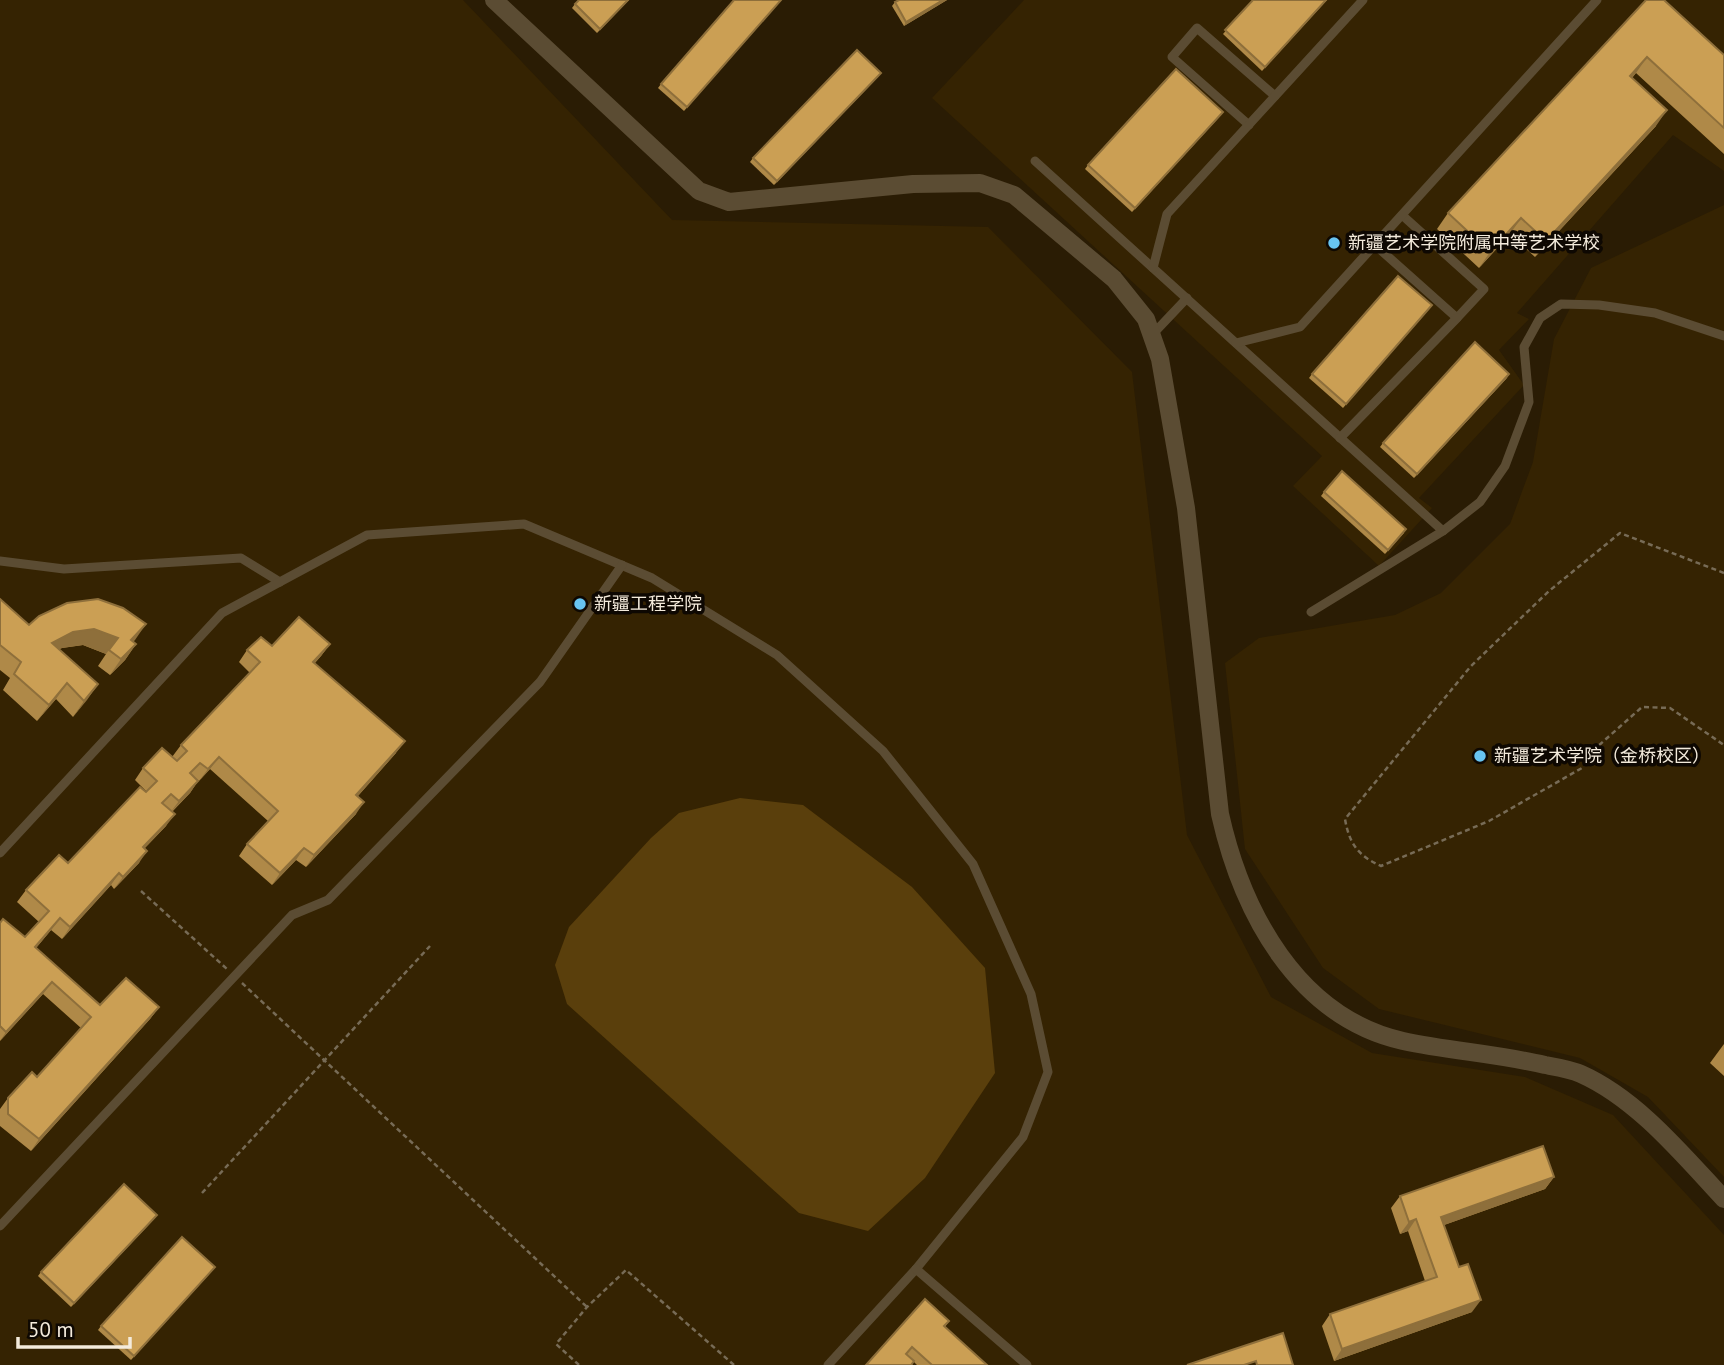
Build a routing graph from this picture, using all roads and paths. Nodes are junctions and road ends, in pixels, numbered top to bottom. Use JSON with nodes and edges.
{"nodes":[{"id":1,"x":494,"y":0,"type":"edge"},
{"id":2,"x":1363,"y":0,"type":"edge"},
{"id":3,"x":1597,"y":0,"type":"edge"},
{"id":4,"x":1275,"y":96,"type":"junction"},
{"id":5,"x":1249,"y":124,"type":"junction"},
{"id":6,"x":1035,"y":161,"type":"dead end"},
{"id":7,"x":1402,"y":215,"type":"junction"},
{"id":8,"x":1375,"y":244,"type":"junction"},
{"id":9,"x":1153,"y":268,"type":"junction"},
{"id":10,"x":1187,"y":298,"type":"junction"},
{"id":11,"x":1457,"y":318,"type":"junction"},
{"id":12,"x":1152,"y":335,"type":"junction"},
{"id":13,"x":1724,"y":336,"type":"edge"},
{"id":14,"x":1236,"y":343,"type":"junction"},
{"id":15,"x":1340,"y":438,"type":"junction"},
{"id":16,"x":1443,"y":531,"type":"junction"},
{"id":17,"x":0,"y":561,"type":"edge"},
{"id":18,"x":622,"y":565,"type":"junction"},
{"id":19,"x":1724,"y":573,"type":"edge"},
{"id":20,"x":280,"y":582,"type":"junction"},
{"id":21,"x":1311,"y":612,"type":"dead end"},
{"id":22,"x":1724,"y":745,"type":"edge"},
{"id":23,"x":0,"y":853,"type":"edge"},
{"id":24,"x":141,"y":891,"type":"dead end"},
{"id":25,"x":430,"y":946,"type":"dead end"},
{"id":26,"x":234,"y":975,"type":"junction"},
{"id":27,"x":202,"y":1192,"type":"dead end"},
{"id":28,"x":1724,"y":1199,"type":"edge"},
{"id":29,"x":0,"y":1226,"type":"edge"},
{"id":30,"x":916,"y":1269,"type":"junction"},
{"id":31,"x":587,"y":1307,"type":"junction"},
{"id":32,"x":579,"y":1365,"type":"edge"},
{"id":33,"x":734,"y":1365,"type":"edge"},
{"id":34,"x":828,"y":1365,"type":"edge"},
{"id":35,"x":1027,"y":1365,"type":"edge"}],
"edges":[{"from":1,"to":12,"type":"street"},
{"from":2,"to":4,"type":"lane"},
{"from":3,"to":7,"type":"lane"},
{"from":4,"to":5,"type":"lane"},
{"from":4,"to":5,"type":"lane"},
{"from":5,"to":9,"type":"lane"},
{"from":6,"to":9,"type":"lane"},
{"from":7,"to":8,"type":"lane"},
{"from":7,"to":11,"type":"lane"},
{"from":8,"to":11,"type":"lane"},
{"from":8,"to":14,"type":"lane"},
{"from":9,"to":10,"type":"lane"},
{"from":10,"to":12,"type":"lane"},
{"from":10,"to":14,"type":"lane"},
{"from":11,"to":15,"type":"lane"},
{"from":12,"to":28,"type":"street"},
{"from":13,"to":16,"type":"lane"},
{"from":14,"to":15,"type":"lane"},
{"from":15,"to":16,"type":"lane"},
{"from":16,"to":21,"type":"lane"},
{"from":17,"to":20,"type":"lane"},
{"from":18,"to":20,"type":"lane"},
{"from":18,"to":26,"type":"lane"},
{"from":18,"to":30,"type":"lane"},
{"from":19,"to":22,"type":"path"},
{"from":20,"to":23,"type":"lane"},
{"from":24,"to":26,"type":"path"},
{"from":25,"to":27,"type":"path"},
{"from":26,"to":29,"type":"lane"},
{"from":26,"to":31,"type":"path"},
{"from":30,"to":34,"type":"lane"},
{"from":30,"to":35,"type":"lane"},
{"from":31,"to":32,"type":"path"},
{"from":31,"to":33,"type":"path"}]}
